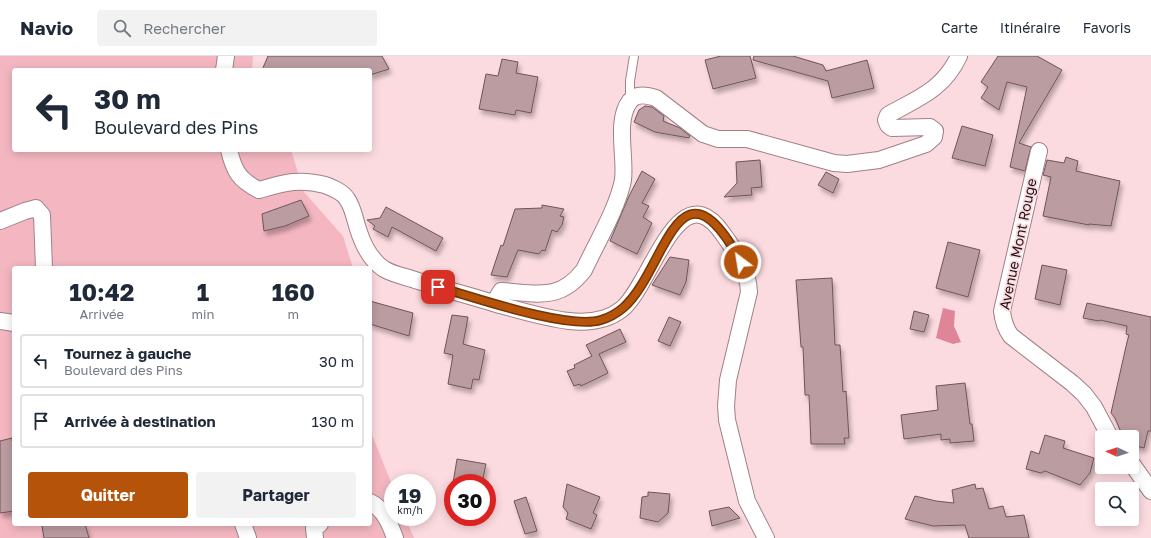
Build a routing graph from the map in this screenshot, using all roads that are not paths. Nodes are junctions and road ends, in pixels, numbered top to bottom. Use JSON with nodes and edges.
{"nodes":[{"id":1,"x":226,"y":56,"type":"edge"},
{"id":2,"x":634,"y":56,"type":"edge"},
{"id":3,"x":959,"y":56,"type":"edge"},
{"id":4,"x":224,"y":68,"type":"edge"},
{"id":5,"x":630,"y":101,"type":"junction"},
{"id":6,"x":1039,"y":151,"type":"dead end"},
{"id":7,"x":230,"y":152,"type":"edge"},
{"id":8,"x":0,"y":221,"type":"edge"},
{"id":9,"x":44,"y":266,"type":"edge"},
{"id":10,"x":494,"y":303,"type":"junction"},
{"id":11,"x":0,"y":321,"type":"edge"},
{"id":12,"x":12,"y":324,"type":"edge"},
{"id":13,"x":1106,"y":430,"type":"edge"},
{"id":14,"x":1139,"y":474,"type":"edge"},
{"id":15,"x":1151,"y":491,"type":"edge"},
{"id":16,"x":372,"y":503,"type":"edge"},
{"id":17,"x":244,"y":526,"type":"edge"},
{"id":18,"x":317,"y":526,"type":"edge"},
{"id":19,"x":248,"y":538,"type":"edge"},
{"id":20,"x":315,"y":538,"type":"edge"},
{"id":21,"x":395,"y":538,"type":"edge"},
{"id":22,"x":766,"y":538,"type":"edge"}],
"edges":[{"from":1,"to":4,"type":"street"},
{"from":2,"to":5,"type":"lane"},
{"from":3,"to":5,"type":"street"},
{"from":5,"to":10,"type":"street"},
{"from":6,"to":13,"type":"street","name":"Avenue Mont Rouge"},
{"from":7,"to":10,"type":"street"},
{"from":8,"to":9,"type":"street"},
{"from":10,"to":22,"type":"street"},
{"from":11,"to":12,"type":"street"},
{"from":14,"to":15,"type":"street"},
{"from":16,"to":21,"type":"street"},
{"from":17,"to":19,"type":"street"},
{"from":18,"to":20,"type":"street"}]}
